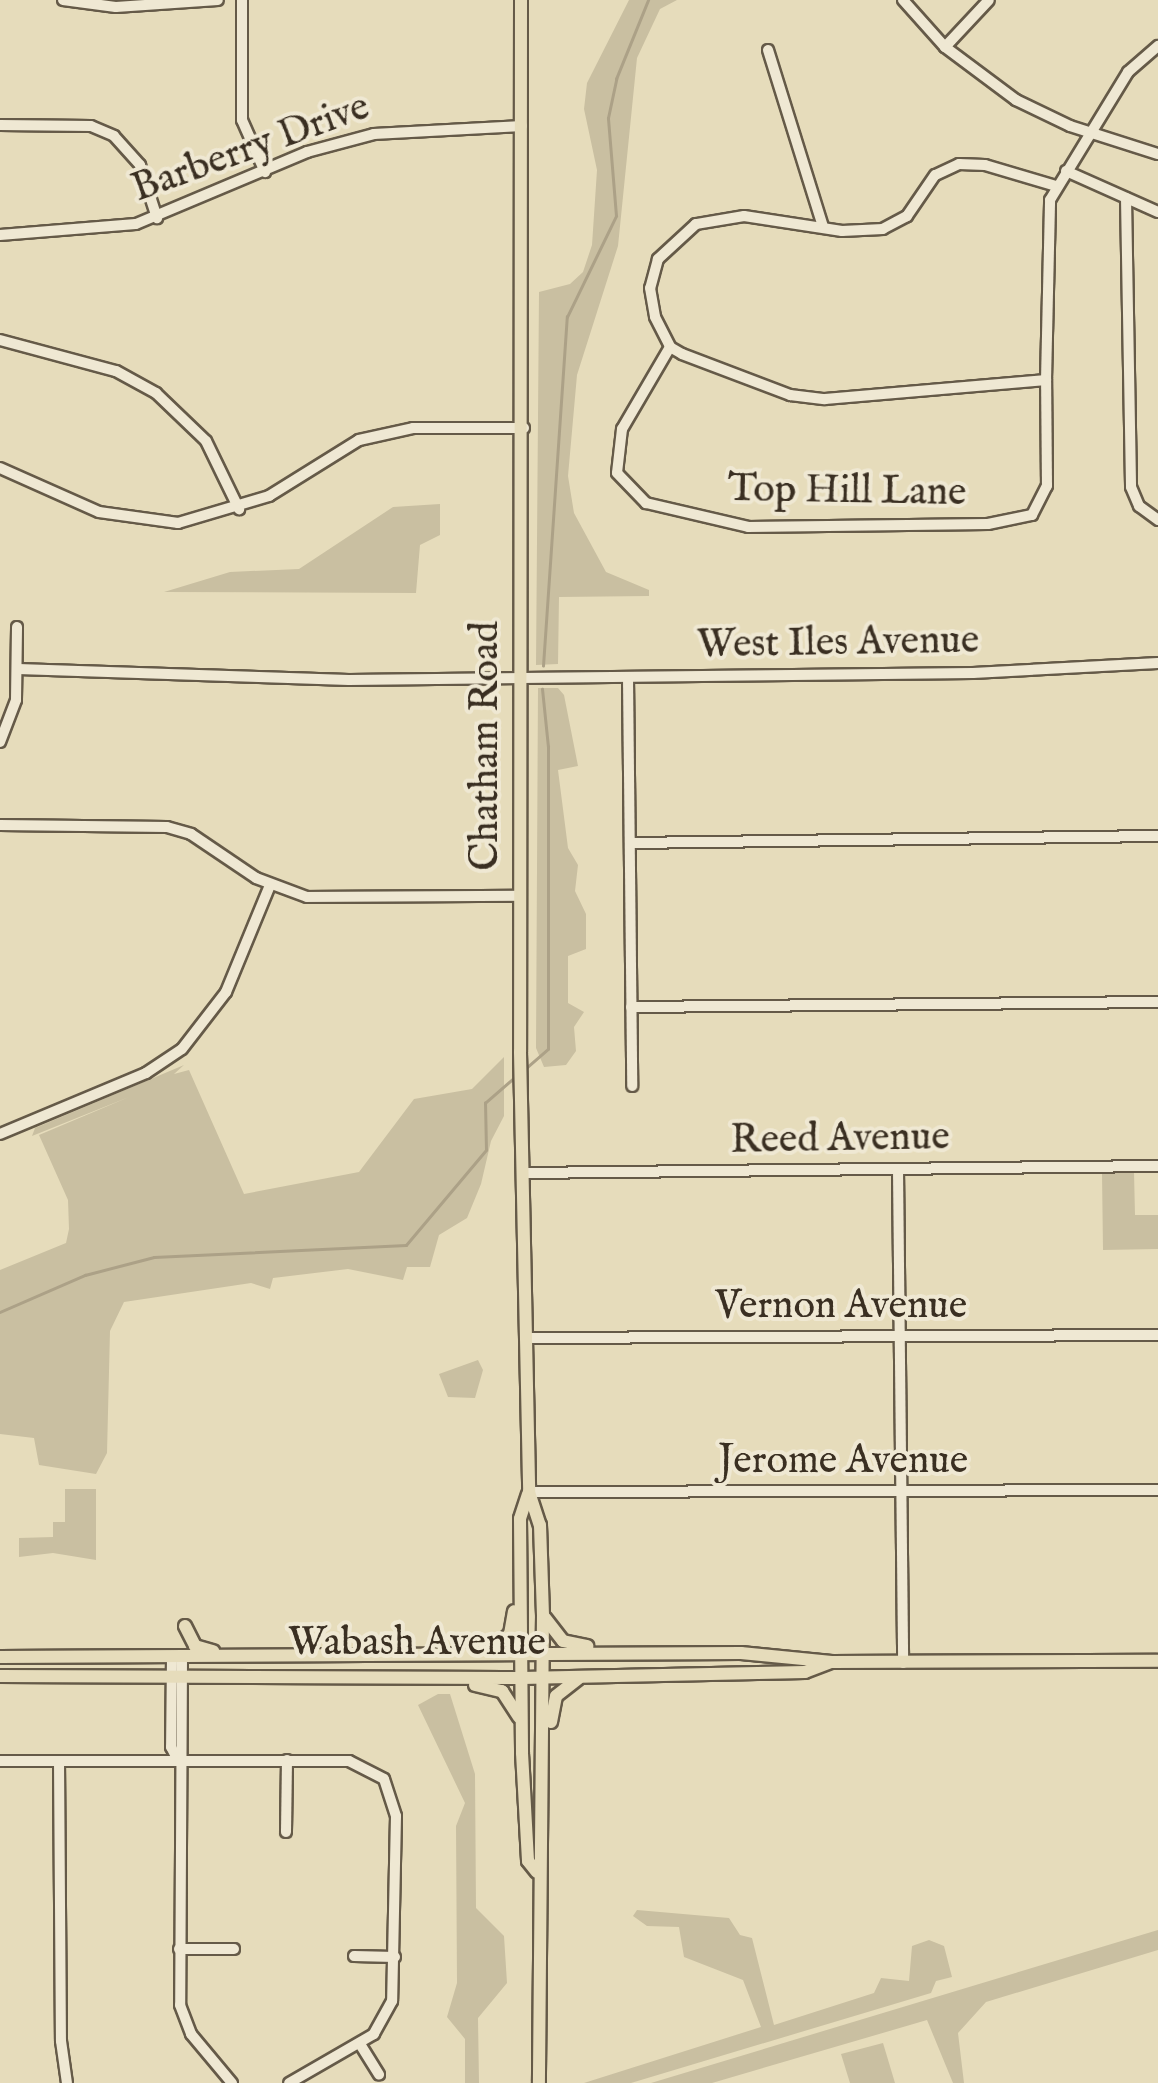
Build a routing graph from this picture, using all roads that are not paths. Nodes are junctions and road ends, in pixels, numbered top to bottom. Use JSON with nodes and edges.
{"nodes":[{"id":1,"x":63,"y":0,"type":"edge"},
{"id":2,"x":218,"y":0,"type":"edge"},
{"id":3,"x":242,"y":0,"type":"edge"},
{"id":4,"x":521,"y":0,"type":"edge"},
{"id":5,"x":902,"y":0,"type":"edge"},
{"id":6,"x":990,"y":0,"type":"edge"},
{"id":7,"x":1158,"y":46,"type":"edge"},
{"id":8,"x":945,"y":47,"type":"junction"},
{"id":9,"x":768,"y":50,"type":"dead end"},
{"id":10,"x":0,"y":126,"type":"edge"},
{"id":11,"x":522,"y":126,"type":"junction"},
{"id":12,"x":1088,"y":132,"type":"junction"},
{"id":13,"x":1158,"y":154,"type":"edge"},
{"id":14,"x":1066,"y":171,"type":"junction"},
{"id":15,"x":265,"y":172,"type":"junction"},
{"id":16,"x":1056,"y":186,"type":"junction"},
{"id":17,"x":1126,"y":198,"type":"junction"},
{"id":18,"x":1158,"y":212,"type":"edge"},
{"id":19,"x":157,"y":218,"type":"junction"},
{"id":20,"x":824,"y":227,"type":"junction"},
{"id":21,"x":0,"y":235,"type":"edge"},
{"id":22,"x":0,"y":340,"type":"edge"},
{"id":23,"x":670,"y":347,"type":"junction"},
{"id":24,"x":1046,"y":380,"type":"junction"},
{"id":25,"x":524,"y":428,"type":"junction"},
{"id":26,"x":0,"y":468,"type":"edge"},
{"id":27,"x":239,"y":508,"type":"junction"},
{"id":28,"x":1158,"y":520,"type":"edge"},
{"id":29,"x":17,"y":627,"type":"dead end"},
{"id":30,"x":1158,"y":662,"type":"edge"},
{"id":31,"x":18,"y":670,"type":"junction"},
{"id":32,"x":519,"y":678,"type":"junction"},
{"id":33,"x":628,"y":678,"type":"junction"},
{"id":34,"x":0,"y":742,"type":"edge"},
{"id":35,"x":0,"y":825,"type":"edge"},
{"id":36,"x":1158,"y":836,"type":"edge"},
{"id":37,"x":630,"y":843,"type":"junction"},
{"id":38,"x":270,"y":885,"type":"junction"},
{"id":39,"x":520,"y":896,"type":"junction"},
{"id":40,"x":1158,"y":1002,"type":"edge"},
{"id":41,"x":630,"y":1008,"type":"junction"},
{"id":42,"x":632,"y":1086,"type":"dead end"},
{"id":43,"x":0,"y":1134,"type":"edge"},
{"id":44,"x":1158,"y":1166,"type":"edge"},
{"id":45,"x":898,"y":1170,"type":"junction"},
{"id":46,"x":523,"y":1173,"type":"junction"},
{"id":47,"x":1158,"y":1335,"type":"edge"},
{"id":48,"x":900,"y":1337,"type":"junction"},
{"id":49,"x":525,"y":1338,"type":"junction"},
{"id":50,"x":1158,"y":1490,"type":"edge"},
{"id":51,"x":529,"y":1492,"type":"junction"},
{"id":52,"x":901,"y":1492,"type":"junction"},
{"id":53,"x":520,"y":1530,"type":"junction"},
{"id":54,"x":543,"y":1614,"type":"junction"},
{"id":55,"x":185,"y":1626,"type":"dead end"},
{"id":56,"x":543,"y":1654,"type":"junction"},
{"id":57,"x":633,"y":1654,"type":"junction"},
{"id":58,"x":484,"y":1656,"type":"junction"},
{"id":59,"x":522,"y":1656,"type":"junction"},
{"id":60,"x":0,"y":1657,"type":"edge"},
{"id":61,"x":177,"y":1658,"type":"junction"},
{"id":62,"x":295,"y":1659,"type":"junction"},
{"id":63,"x":1158,"y":1661,"type":"edge"},
{"id":64,"x":832,"y":1662,"type":"junction"},
{"id":65,"x":903,"y":1662,"type":"junction"},
{"id":66,"x":0,"y":1676,"type":"edge"},
{"id":67,"x":178,"y":1676,"type":"junction"},
{"id":68,"x":587,"y":1676,"type":"junction"},
{"id":69,"x":328,"y":1677,"type":"junction"},
{"id":70,"x":543,"y":1677,"type":"junction"},
{"id":71,"x":522,"y":1678,"type":"junction"},
{"id":72,"x":522,"y":1724,"type":"junction"},
{"id":73,"x":178,"y":1760,"type":"junction"},
{"id":74,"x":286,"y":1760,"type":"junction"},
{"id":75,"x":0,"y":1761,"type":"edge"},
{"id":76,"x":60,"y":1761,"type":"junction"},
{"id":77,"x":544,"y":1778,"type":"junction"},
{"id":78,"x":286,"y":1832,"type":"dead end"},
{"id":79,"x":536,"y":1872,"type":"junction"},
{"id":80,"x":234,"y":1948,"type":"dead end"},
{"id":81,"x":179,"y":1950,"type":"junction"},
{"id":82,"x":354,"y":1956,"type":"dead end"},
{"id":83,"x":395,"y":1956,"type":"junction"},
{"id":84,"x":360,"y":2044,"type":"junction"},
{"id":85,"x":379,"y":2075,"type":"dead end"},
{"id":86,"x":67,"y":2083,"type":"edge"},
{"id":87,"x":232,"y":2083,"type":"edge"},
{"id":88,"x":289,"y":2083,"type":"edge"},
{"id":89,"x":539,"y":2083,"type":"edge"}],
"edges":[{"from":1,"to":2,"type":"street"},
{"from":3,"to":15,"type":"street"},
{"from":4,"to":11,"type":"main road","name":"Chatham Road"},
{"from":5,"to":8,"type":"street"},
{"from":6,"to":8,"type":"street"},
{"from":7,"to":12,"type":"street"},
{"from":8,"to":12,"type":"street"},
{"from":9,"to":20,"type":"street"},
{"from":10,"to":19,"type":"street"},
{"from":11,"to":15,"type":"street","name":"Barberry Drive"},
{"from":11,"to":25,"type":"main road","name":"Chatham Road"},
{"from":12,"to":13,"type":"street"},
{"from":12,"to":14,"type":"street"},
{"from":14,"to":16,"type":"street"},
{"from":14,"to":17,"type":"street"},
{"from":15,"to":19,"type":"street","name":"Barberry Drive"},
{"from":16,"to":20,"type":"street"},
{"from":16,"to":24,"type":"street","name":"Top Hill Lane"},
{"from":17,"to":18,"type":"street"},
{"from":17,"to":28,"type":"street"},
{"from":19,"to":21,"type":"street","name":"Barberry Drive"},
{"from":20,"to":23,"type":"street"},
{"from":22,"to":27,"type":"street"},
{"from":23,"to":24,"type":"street"},
{"from":23,"to":24,"type":"street","name":"Top Hill Lane"},
{"from":25,"to":27,"type":"street"},
{"from":25,"to":32,"type":"main road","name":"Chatham Road"},
{"from":26,"to":27,"type":"street"},
{"from":29,"to":31,"type":"street"},
{"from":30,"to":33,"type":"street","name":"West Iles Avenue"},
{"from":31,"to":32,"type":"street","name":"West Iles Avenue"},
{"from":31,"to":34,"type":"street"},
{"from":32,"to":33,"type":"street","name":"West Iles Avenue"},
{"from":32,"to":39,"type":"main road","name":"Chatham Road"},
{"from":33,"to":37,"type":"street"},
{"from":35,"to":38,"type":"street"},
{"from":36,"to":37,"type":"street"},
{"from":37,"to":41,"type":"street"},
{"from":38,"to":39,"type":"street"},
{"from":38,"to":43,"type":"street"},
{"from":39,"to":46,"type":"main road","name":"Chatham Road"},
{"from":40,"to":41,"type":"street"},
{"from":41,"to":42,"type":"street"},
{"from":44,"to":45,"type":"street","name":"Reed Avenue"},
{"from":45,"to":46,"type":"street","name":"Reed Avenue"},
{"from":45,"to":48,"type":"street"},
{"from":46,"to":49,"type":"main road","name":"Chatham Road"},
{"from":47,"to":48,"type":"street","name":"Vernon Avenue"},
{"from":48,"to":49,"type":"street","name":"Vernon Avenue"},
{"from":48,"to":52,"type":"street"},
{"from":49,"to":51,"type":"main road","name":"Chatham Road"},
{"from":50,"to":52,"type":"street","name":"Jerome Avenue"},
{"from":51,"to":52,"type":"street","name":"Jerome Avenue"},
{"from":51,"to":53,"type":"main road","name":"Chatham Road"},
{"from":51,"to":54,"type":"main road","name":"Chatham Road"},
{"from":52,"to":65,"type":"street"},
{"from":53,"to":58,"type":"main road"},
{"from":53,"to":59,"type":"main road","name":"Chatham Road"},
{"from":54,"to":56,"type":"main road","name":"Chatham Road"},
{"from":54,"to":57,"type":"main road"},
{"from":55,"to":62,"type":"main road"},
{"from":56,"to":57,"type":"main road","name":"Wabash Avenue"},
{"from":56,"to":59,"type":"main road","name":"Wabash Avenue"},
{"from":56,"to":70,"type":"main road","name":"Chatham Road"},
{"from":57,"to":64,"type":"main road","name":"Wabash Avenue"},
{"from":58,"to":59,"type":"main road","name":"Wabash Avenue"},
{"from":58,"to":62,"type":"main road","name":"Wabash Avenue"},
{"from":59,"to":71,"type":"main road","name":"Chatham Road"},
{"from":60,"to":61,"type":"main road","name":"Wabash Avenue"},
{"from":61,"to":62,"type":"main road","name":"Wabash Avenue"},
{"from":61,"to":67,"type":"street"},
{"from":63,"to":65,"type":"main road","name":"Wabash Avenue"},
{"from":64,"to":65,"type":"main road","name":"Wabash Avenue"},
{"from":64,"to":68,"type":"main road","name":"Wabash Avenue"},
{"from":66,"to":67,"type":"main road","name":"Wabash Avenue"},
{"from":67,"to":69,"type":"main road","name":"Wabash Avenue"},
{"from":67,"to":73,"type":"street"},
{"from":68,"to":70,"type":"main road","name":"Wabash Avenue"},
{"from":68,"to":77,"type":"main road"},
{"from":69,"to":71,"type":"main road","name":"Wabash Avenue"},
{"from":69,"to":72,"type":"main road"},
{"from":70,"to":71,"type":"main road","name":"Wabash Avenue"},
{"from":70,"to":77,"type":"main road","name":"Chatham Road"},
{"from":71,"to":72,"type":"main road","name":"Chatham Road"},
{"from":72,"to":79,"type":"main road","name":"Chatham Road"},
{"from":73,"to":74,"type":"street"},
{"from":73,"to":76,"type":"street"},
{"from":73,"to":81,"type":"street"},
{"from":74,"to":78,"type":"street"},
{"from":74,"to":83,"type":"street"},
{"from":75,"to":76,"type":"street"},
{"from":76,"to":86,"type":"street"},
{"from":77,"to":79,"type":"main road","name":"Chatham Road"},
{"from":79,"to":89,"type":"main road","name":"Chatham Road"},
{"from":80,"to":81,"type":"street"},
{"from":81,"to":87,"type":"street"},
{"from":82,"to":83,"type":"street"},
{"from":83,"to":84,"type":"street"},
{"from":84,"to":85,"type":"street"},
{"from":84,"to":88,"type":"street"}]}
